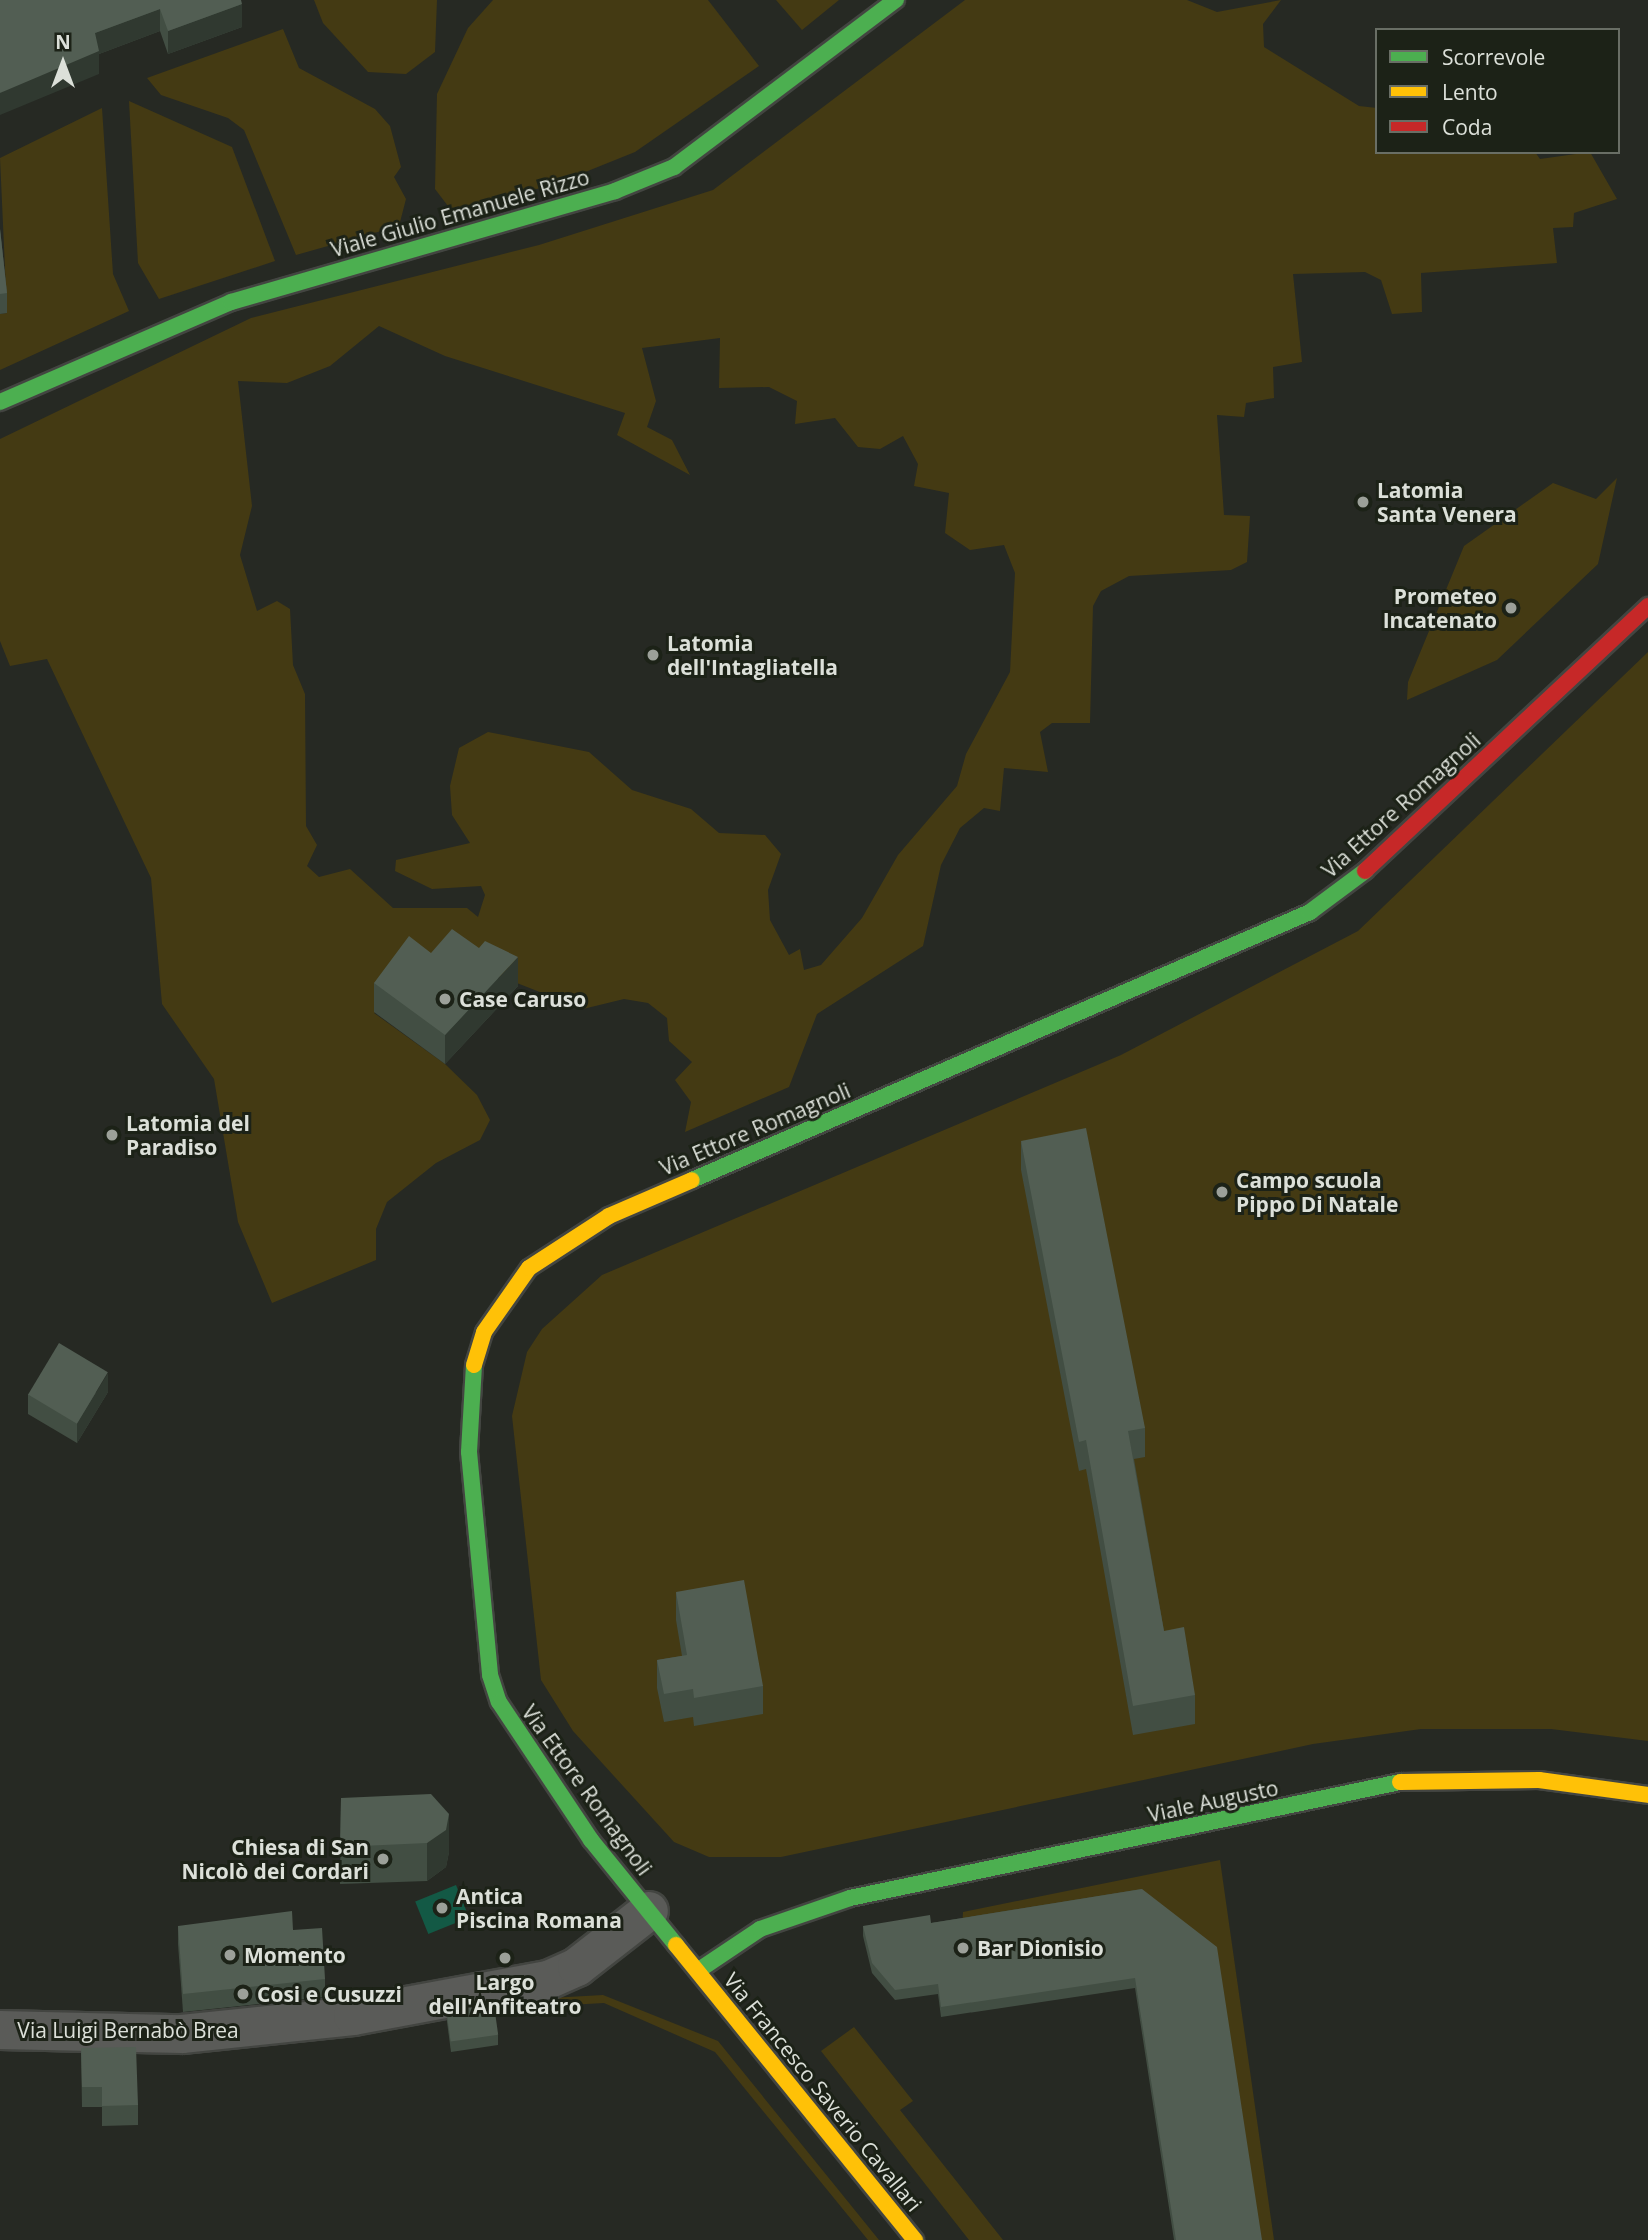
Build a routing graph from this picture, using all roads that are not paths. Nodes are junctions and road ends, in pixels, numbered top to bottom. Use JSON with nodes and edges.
{"nodes":[{"id":1,"x":896,"y":0,"type":"edge"},
{"id":2,"x":0,"y":401,"type":"edge"},
{"id":3,"x":1648,"y":606,"type":"edge"},
{"id":4,"x":1648,"y":1795,"type":"edge"},
{"id":5,"x":649,"y":1911,"type":"junction"},
{"id":6,"x":699,"y":1970,"type":"junction"},
{"id":7,"x":0,"y":2030,"type":"edge"},
{"id":8,"x":915,"y":2240,"type":"edge"}],
"edges":[{"from":1,"to":2,"type":"main road","name":"Viale Giulio Emanuele Rizzo"},
{"from":3,"to":5,"type":"main road","name":"Via Ettore Romagnoli"},
{"from":4,"to":6,"type":"main road","name":"Viale Augusto"},
{"from":5,"to":6,"type":"main road","name":"Via Ettore Romagnoli"},
{"from":5,"to":7,"type":"street","name":"Via Luigi Bernabò Brea"},
{"from":6,"to":8,"type":"main road","name":"Via Francesco Saverio Cavallari"}]}
